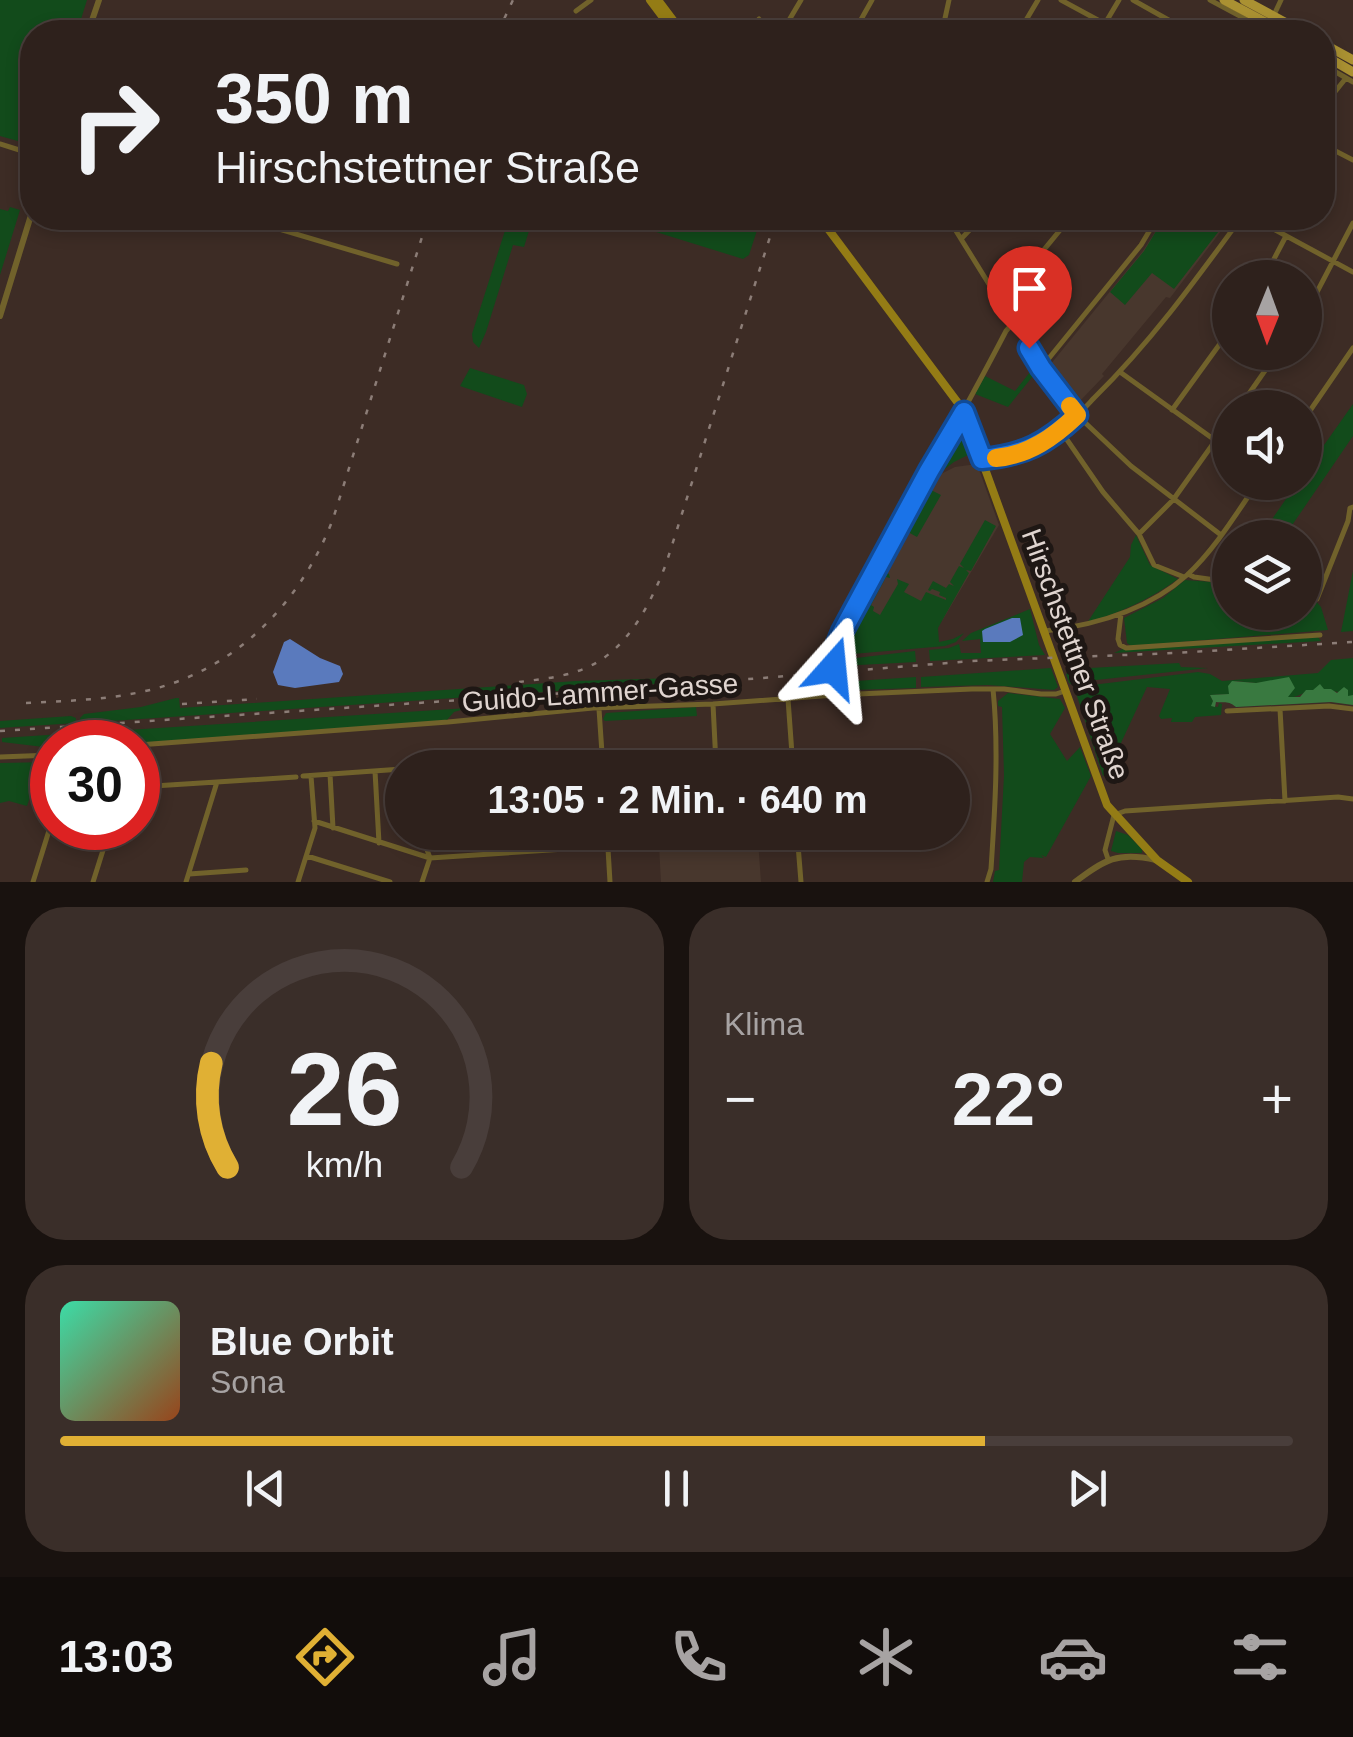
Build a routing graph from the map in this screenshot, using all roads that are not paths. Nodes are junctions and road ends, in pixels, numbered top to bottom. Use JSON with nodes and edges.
{"nodes":[{"id":1,"x":591,"y":0,"type":"edge"},
{"id":2,"x":1061,"y":0,"type":"edge"},
{"id":3,"x":1132,"y":0,"type":"edge"},
{"id":4,"x":1210,"y":0,"type":"edge"},
{"id":5,"x":1224,"y":0,"type":"edge"},
{"id":6,"x":1244,"y":0,"type":"edge"},
{"id":7,"x":576,"y":11,"type":"dead end"},
{"id":8,"x":1098,"y":20,"type":"edge"},
{"id":9,"x":1165,"y":20,"type":"edge"},
{"id":10,"x":1255,"y":20,"type":"edge"},
{"id":11,"x":1258,"y":20,"type":"edge"},
{"id":12,"x":1262,"y":20,"type":"edge"},
{"id":13,"x":1349,"y":75,"type":"edge"},
{"id":14,"x":1353,"y":82,"type":"edge"},
{"id":15,"x":1353,"y":222,"type":"edge"},
{"id":16,"x":26,"y":230,"type":"edge"},
{"id":17,"x":283,"y":230,"type":"edge"},
{"id":18,"x":829,"y":230,"type":"edge"},
{"id":19,"x":955,"y":230,"type":"edge"},
{"id":20,"x":969,"y":230,"type":"edge"},
{"id":21,"x":1060,"y":230,"type":"edge"},
{"id":22,"x":1149,"y":230,"type":"edge"},
{"id":23,"x":1232,"y":230,"type":"edge"},
{"id":24,"x":1275,"y":230,"type":"edge"},
{"id":25,"x":1286,"y":236,"type":"junction"},
{"id":26,"x":961,"y":239,"type":"junction"},
{"id":27,"x":1273,"y":260,"type":"edge"},
{"id":28,"x":1333,"y":261,"type":"junction"},
{"id":29,"x":397,"y":264,"type":"dead end"},
{"id":30,"x":1353,"y":272,"type":"edge"},
{"id":31,"x":1322,"y":282,"type":"edge"},
{"id":32,"x":1002,"y":302,"type":"junction"},
{"id":33,"x":0,"y":316,"type":"edge"},
{"id":34,"x":1014,"y":322,"type":"junction"},
{"id":35,"x":1353,"y":348,"type":"edge"},
{"id":36,"x":1212,"y":355,"type":"edge"},
{"id":37,"x":1041,"y":368,"type":"junction"},
{"id":38,"x":1120,"y":372,"type":"junction"},
{"id":39,"x":1322,"y":393,"type":"edge"},
{"id":40,"x":1172,"y":410,"type":"junction"},
{"id":41,"x":964,"y":412,"type":"junction"},
{"id":42,"x":1077,"y":415,"type":"junction"},
{"id":43,"x":1061,"y":431,"type":"junction"},
{"id":44,"x":1212,"y":439,"type":"edge"},
{"id":45,"x":1212,"y":445,"type":"edge"},
{"id":46,"x":982,"y":459,"type":"junction"},
{"id":47,"x":1173,"y":500,"type":"junction"},
{"id":48,"x":1351,"y":508,"type":"edge"},
{"id":49,"x":1212,"y":528,"type":"edge"},
{"id":50,"x":1138,"y":534,"type":"junction"},
{"id":51,"x":1212,"y":545,"type":"edge"},
{"id":52,"x":1186,"y":575,"type":"junction"},
{"id":53,"x":1212,"y":580,"type":"edge"},
{"id":54,"x":1322,"y":589,"type":"edge"},
{"id":55,"x":1122,"y":614,"type":"junction"},
{"id":56,"x":1043,"y":631,"type":"junction"},
{"id":57,"x":1320,"y":635,"type":"dead end"},
{"id":58,"x":993,"y":689,"type":"junction"},
{"id":59,"x":1065,"y":691,"type":"junction"},
{"id":60,"x":835,"y":695,"type":"junction"},
{"id":61,"x":788,"y":699,"type":"junction"},
{"id":62,"x":713,"y":704,"type":"junction"},
{"id":63,"x":1280,"y":708,"type":"junction"},
{"id":64,"x":599,"y":709,"type":"junction"},
{"id":65,"x":1353,"y":710,"type":"edge"},
{"id":66,"x":1227,"y":711,"type":"dead end"},
{"id":67,"x":160,"y":743,"type":"edge"},
{"id":68,"x":602,"y":750,"type":"edge"},
{"id":69,"x":715,"y":750,"type":"edge"},
{"id":70,"x":792,"y":750,"type":"edge"},
{"id":71,"x":30,"y":756,"type":"edge"},
{"id":72,"x":0,"y":757,"type":"edge"},
{"id":73,"x":385,"y":770,"type":"edge"},
{"id":74,"x":376,"y":771,"type":"junction"},
{"id":75,"x":330,"y":774,"type":"junction"},
{"id":76,"x":303,"y":776,"type":"junction"},
{"id":77,"x":217,"y":782,"type":"junction"},
{"id":78,"x":160,"y":786,"type":"edge"},
{"id":79,"x":1353,"y":799,"type":"edge"},
{"id":80,"x":1285,"y":801,"type":"junction"},
{"id":81,"x":1114,"y":815,"type":"junction"},
{"id":82,"x":314,"y":822,"type":"junction"},
{"id":83,"x":333,"y":828,"type":"junction"},
{"id":84,"x":379,"y":843,"type":"junction"},
{"id":85,"x":43,"y":850,"type":"edge"},
{"id":86,"x":103,"y":850,"type":"edge"},
{"id":87,"x":428,"y":850,"type":"edge"},
{"id":88,"x":540,"y":850,"type":"edge"},
{"id":89,"x":608,"y":850,"type":"edge"},
{"id":90,"x":798,"y":850,"type":"edge"},
{"id":91,"x":306,"y":856,"type":"junction"},
{"id":92,"x":430,"y":858,"type":"junction"},
{"id":93,"x":1108,"y":859,"type":"junction"},
{"id":94,"x":1157,"y":860,"type":"junction"},
{"id":95,"x":246,"y":870,"type":"dead end"},
{"id":96,"x":189,"y":874,"type":"junction"},
{"id":97,"x":33,"y":882,"type":"edge"},
{"id":98,"x":93,"y":882,"type":"edge"},
{"id":99,"x":186,"y":882,"type":"edge"},
{"id":100,"x":298,"y":882,"type":"edge"},
{"id":101,"x":390,"y":882,"type":"edge"},
{"id":102,"x":422,"y":882,"type":"edge"},
{"id":103,"x":610,"y":882,"type":"edge"},
{"id":104,"x":801,"y":882,"type":"edge"},
{"id":105,"x":987,"y":882,"type":"edge"},
{"id":106,"x":1075,"y":882,"type":"edge"},
{"id":107,"x":1188,"y":882,"type":"edge"}],
"edges":[{"from":1,"to":7,"type":"street"},
{"from":2,"to":8,"type":"street"},
{"from":3,"to":9,"type":"street"},
{"from":4,"to":10,"type":"street"},
{"from":5,"to":11,"type":"main road"},
{"from":6,"to":12,"type":"main road"},
{"from":13,"to":14,"type":"street"},
{"from":15,"to":28,"type":"street"},
{"from":16,"to":33,"type":"street"},
{"from":17,"to":29,"type":"street"},
{"from":18,"to":41,"type":"main road","name":"Hirschstettner Straße"},
{"from":19,"to":26,"type":"street"},
{"from":20,"to":26,"type":"street"},
{"from":21,"to":32,"type":"street"},
{"from":22,"to":37,"type":"street"},
{"from":23,"to":38,"type":"street"},
{"from":24,"to":25,"type":"street"},
{"from":25,"to":27,"type":"street"},
{"from":25,"to":28,"type":"street"},
{"from":26,"to":32,"type":"street"},
{"from":28,"to":30,"type":"street"},
{"from":28,"to":31,"type":"street"},
{"from":32,"to":34,"type":"street"},
{"from":34,"to":37,"type":"street"},
{"from":34,"to":41,"type":"street"},
{"from":35,"to":39,"type":"street"},
{"from":36,"to":40,"type":"street"},
{"from":37,"to":42,"type":"street"},
{"from":38,"to":40,"type":"street"},
{"from":38,"to":42,"type":"street"},
{"from":40,"to":44,"type":"street"},
{"from":41,"to":46,"type":"main road","name":"Hirschstettner Straße"},
{"from":41,"to":60,"type":"street"},
{"from":42,"to":43,"type":"street"},
{"from":42,"to":47,"type":"street"},
{"from":43,"to":46,"type":"street"},
{"from":43,"to":50,"type":"street"},
{"from":45,"to":47,"type":"street"},
{"from":46,"to":56,"type":"main road","name":"Hirschstettner Straße"},
{"from":47,"to":49,"type":"street"},
{"from":47,"to":50,"type":"street"},
{"from":48,"to":54,"type":"street"},
{"from":50,"to":52,"type":"street"},
{"from":51,"to":52,"type":"street"},
{"from":52,"to":53,"type":"street"},
{"from":52,"to":55,"type":"street"},
{"from":55,"to":56,"type":"street"},
{"from":55,"to":57,"type":"street"},
{"from":56,"to":59,"type":"main road","name":"Hirschstettner Straße"},
{"from":58,"to":59,"type":"street","name":"Guido-Lammer-Gasse"},
{"from":58,"to":60,"type":"street","name":"Guido-Lammer-Gasse"},
{"from":58,"to":105,"type":"street"},
{"from":59,"to":81,"type":"main road","name":"Hirschstettner Straße"},
{"from":60,"to":61,"type":"street","name":"Guido-Lammer-Gasse"},
{"from":61,"to":62,"type":"street","name":"Guido-Lammer-Gasse"},
{"from":61,"to":70,"type":"street"},
{"from":62,"to":64,"type":"street","name":"Guido-Lammer-Gasse"},
{"from":62,"to":69,"type":"street"},
{"from":63,"to":65,"type":"street"},
{"from":63,"to":66,"type":"street"},
{"from":63,"to":80,"type":"street"},
{"from":64,"to":67,"type":"street","name":"Guido-Lammer-Gasse"},
{"from":64,"to":68,"type":"street"},
{"from":71,"to":72,"type":"street"},
{"from":73,"to":74,"type":"street"},
{"from":74,"to":75,"type":"street"},
{"from":74,"to":84,"type":"street"},
{"from":75,"to":76,"type":"street"},
{"from":75,"to":83,"type":"street"},
{"from":76,"to":77,"type":"street"},
{"from":76,"to":82,"type":"street"},
{"from":77,"to":78,"type":"street"},
{"from":77,"to":96,"type":"street"},
{"from":79,"to":80,"type":"street"},
{"from":80,"to":81,"type":"street"},
{"from":81,"to":93,"type":"street"},
{"from":81,"to":94,"type":"main road","name":"Hirschstettner Straße"},
{"from":82,"to":83,"type":"street"},
{"from":82,"to":91,"type":"street"},
{"from":83,"to":84,"type":"street"},
{"from":84,"to":92,"type":"street"},
{"from":85,"to":97,"type":"street"},
{"from":86,"to":98,"type":"street"},
{"from":87,"to":92,"type":"street"},
{"from":88,"to":92,"type":"street"},
{"from":89,"to":103,"type":"street"},
{"from":90,"to":104,"type":"street"},
{"from":91,"to":100,"type":"street"},
{"from":91,"to":101,"type":"street"},
{"from":92,"to":102,"type":"street"},
{"from":93,"to":94,"type":"street"},
{"from":93,"to":106,"type":"street"},
{"from":94,"to":107,"type":"main road","name":"Hirschstettner Straße"},
{"from":95,"to":96,"type":"street"},
{"from":96,"to":99,"type":"street"}]}
